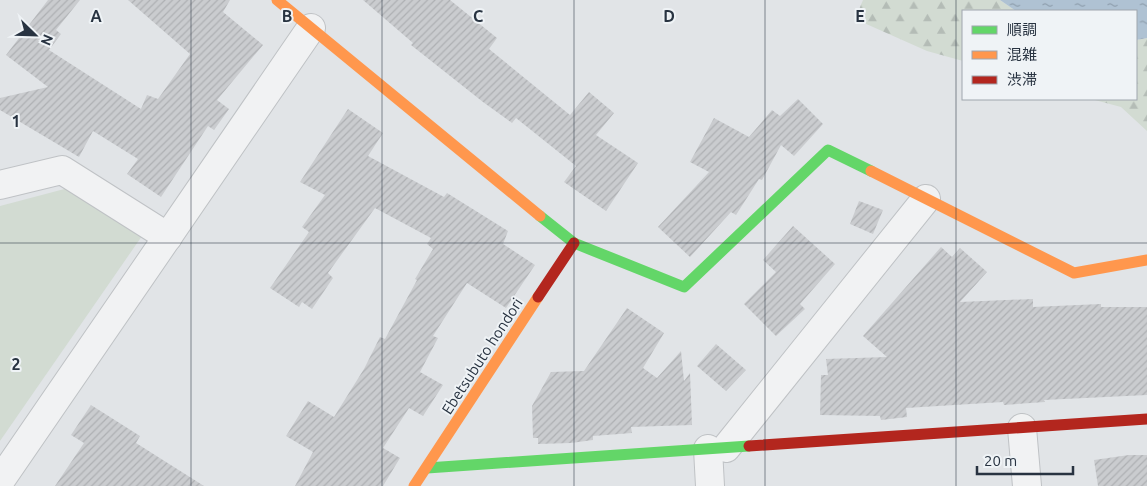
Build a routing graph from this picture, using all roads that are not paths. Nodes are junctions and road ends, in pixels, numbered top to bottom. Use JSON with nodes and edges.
{"nodes":[{"id":1,"x":277,"y":0,"type":"edge"},
{"id":2,"x":311,"y":28,"type":"junction"},
{"id":3,"x":0,"y":184,"type":"edge"},
{"id":4,"x":926,"y":199,"type":"junction"},
{"id":5,"x":168,"y":236,"type":"junction"},
{"id":6,"x":574,"y":243,"type":"junction"},
{"id":7,"x":1147,"y":260,"type":"edge"},
{"id":8,"x":1147,"y":419,"type":"edge"},
{"id":9,"x":1022,"y":428,"type":"junction"},
{"id":10,"x":717,"y":448,"type":"junction"},
{"id":11,"x":426,"y":468,"type":"junction"},
{"id":12,"x":0,"y":481,"type":"edge"},
{"id":13,"x":414,"y":486,"type":"edge"},
{"id":14,"x":710,"y":486,"type":"edge"},
{"id":15,"x":1027,"y":486,"type":"edge"}],
"edges":[{"from":1,"to":2,"type":"street"},
{"from":2,"to":5,"type":"street"},
{"from":2,"to":6,"type":"street"},
{"from":3,"to":5,"type":"street"},
{"from":4,"to":6,"type":"street"},
{"from":4,"to":7,"type":"street"},
{"from":4,"to":10,"type":"street"},
{"from":5,"to":12,"type":"street"},
{"from":6,"to":11,"type":"street","name":"Ebetsubuto hondori"},
{"from":8,"to":9,"type":"street"},
{"from":9,"to":10,"type":"street"},
{"from":9,"to":15,"type":"street"},
{"from":10,"to":11,"type":"street"},
{"from":10,"to":14,"type":"street"},
{"from":11,"to":13,"type":"street","name":"Ebetsubuto hondori"}]}
